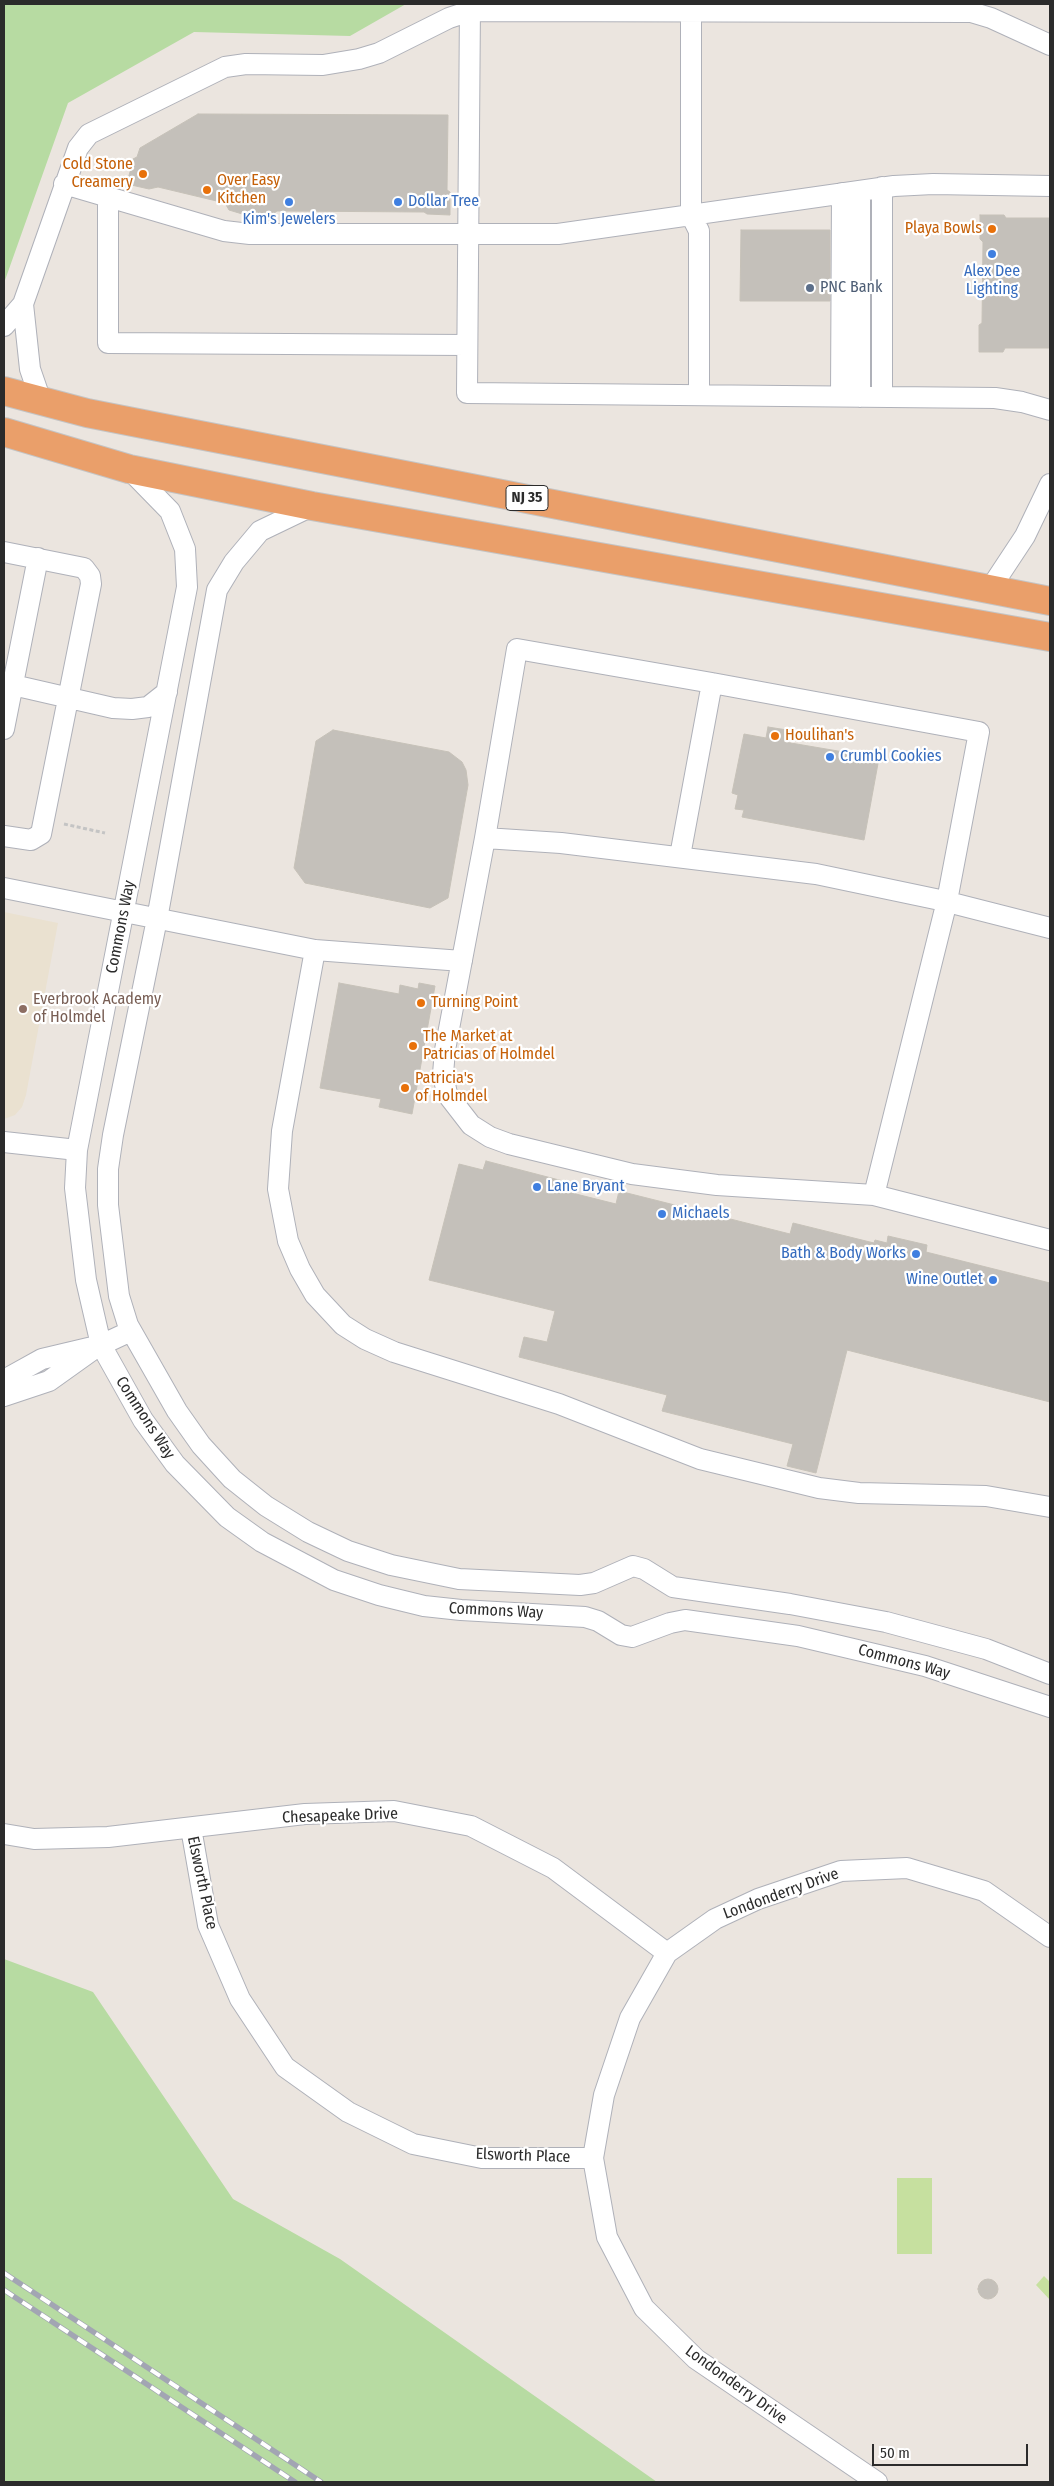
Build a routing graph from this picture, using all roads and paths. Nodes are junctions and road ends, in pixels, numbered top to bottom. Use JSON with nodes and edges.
{"nodes":[{"id":1,"x":470,"y":8,"type":"edge"},
{"id":2,"x":690,"y":11,"type":"junction"},
{"id":3,"x":1050,"y":46,"type":"edge"},
{"id":4,"x":64,"y":184,"type":"junction"},
{"id":5,"x":1050,"y":186,"type":"edge"},
{"id":6,"x":861,"y":191,"type":"junction"},
{"id":7,"x":108,"y":197,"type":"junction"},
{"id":8,"x":691,"y":215,"type":"junction"},
{"id":9,"x":467,"y":234,"type":"junction"},
{"id":10,"x":23,"y":304,"type":"junction"},
{"id":11,"x":4,"y":326,"type":"edge"},
{"id":12,"x":467,"y":345,"type":"junction"},
{"id":13,"x":4,"y":391,"type":"edge"},
{"id":14,"x":699,"y":395,"type":"junction"},
{"id":15,"x":861,"y":397,"type":"junction"},
{"id":16,"x":41,"y":401,"type":"junction"},
{"id":17,"x":1050,"y":410,"type":"edge"},
{"id":18,"x":4,"y":432,"type":"edge"},
{"id":19,"x":129,"y":469,"type":"junction"},
{"id":20,"x":1050,"y":484,"type":"edge"},
{"id":21,"x":312,"y":506,"type":"junction"},
{"id":22,"x":4,"y":552,"type":"edge"},
{"id":23,"x":38,"y":558,"type":"junction"},
{"id":24,"x":990,"y":589,"type":"junction"},
{"id":25,"x":1050,"y":602,"type":"edge"},
{"id":26,"x":1050,"y":637,"type":"edge"},
{"id":27,"x":11,"y":657,"type":"edge"},
{"id":28,"x":712,"y":683,"type":"junction"},
{"id":29,"x":12,"y":685,"type":"junction"},
{"id":30,"x":167,"y":692,"type":"junction"},
{"id":31,"x":68,"y":697,"type":"junction"},
{"id":32,"x":4,"y":729,"type":"edge"},
{"id":33,"x":57,"y":822,"type":"dead end"},
{"id":34,"x":105,"y":832,"type":"dead end"},
{"id":35,"x":4,"y":836,"type":"edge"},
{"id":36,"x":485,"y":838,"type":"junction"},
{"id":37,"x":680,"y":856,"type":"junction"},
{"id":38,"x":4,"y":888,"type":"edge"},
{"id":39,"x":947,"y":901,"type":"junction"},
{"id":40,"x":124,"y":912,"type":"junction"},
{"id":41,"x":157,"y":919,"type":"junction"},
{"id":42,"x":1050,"y":928,"type":"edge"},
{"id":43,"x":315,"y":950,"type":"junction"},
{"id":44,"x":462,"y":961,"type":"junction"},
{"id":45,"x":4,"y":1142,"type":"edge"},
{"id":46,"x":76,"y":1150,"type":"junction"},
{"id":47,"x":874,"y":1195,"type":"junction"},
{"id":48,"x":1050,"y":1240,"type":"edge"},
{"id":49,"x":131,"y":1331,"type":"junction"},
{"id":50,"x":101,"y":1344,"type":"junction"},
{"id":51,"x":4,"y":1380,"type":"edge"},
{"id":52,"x":4,"y":1396,"type":"edge"},
{"id":53,"x":1050,"y":1507,"type":"edge"},
{"id":54,"x":1050,"y":1674,"type":"edge"},
{"id":55,"x":1050,"y":1707,"type":"edge"},
{"id":56,"x":191,"y":1828,"type":"junction"},
{"id":57,"x":4,"y":1834,"type":"edge"},
{"id":58,"x":1050,"y":1937,"type":"edge"},
{"id":59,"x":667,"y":1953,"type":"junction"},
{"id":60,"x":593,"y":2158,"type":"junction"},
{"id":61,"x":877,"y":2482,"type":"edge"}],
"edges":[{"from":1,"to":2,"type":"street"},
{"from":1,"to":4,"type":"street"},
{"from":1,"to":9,"type":"street"},
{"from":2,"to":3,"type":"street"},
{"from":2,"to":8,"type":"street"},
{"from":4,"to":7,"type":"street"},
{"from":4,"to":10,"type":"street"},
{"from":5,"to":6,"type":"street"},
{"from":6,"to":8,"type":"street"},
{"from":6,"to":15,"type":"street"},
{"from":6,"to":15,"type":"street"},
{"from":7,"to":9,"type":"street"},
{"from":7,"to":12,"type":"street"},
{"from":8,"to":9,"type":"street"},
{"from":8,"to":14,"type":"street"},
{"from":9,"to":12,"type":"street"},
{"from":10,"to":11,"type":"street"},
{"from":10,"to":16,"type":"street"},
{"from":12,"to":14,"type":"street"},
{"from":13,"to":16,"type":"highway","number":"NJ 35"},
{"from":14,"to":15,"type":"street"},
{"from":15,"to":17,"type":"street"},
{"from":16,"to":24,"type":"highway","number":"NJ 35"},
{"from":18,"to":19,"type":"highway"},
{"from":19,"to":21,"type":"highway"},
{"from":19,"to":30,"type":"street","name":"Commons Way"},
{"from":20,"to":24,"type":"street"},
{"from":21,"to":26,"type":"highway"},
{"from":21,"to":41,"type":"street","name":"Commons Way"},
{"from":22,"to":23,"type":"street"},
{"from":23,"to":27,"type":"street"},
{"from":23,"to":31,"type":"street"},
{"from":24,"to":25,"type":"highway","number":"NJ 35"},
{"from":27,"to":29,"type":"street"},
{"from":28,"to":36,"type":"street"},
{"from":28,"to":37,"type":"street"},
{"from":28,"to":39,"type":"street"},
{"from":29,"to":31,"type":"street"},
{"from":29,"to":32,"type":"street"},
{"from":30,"to":31,"type":"street"},
{"from":30,"to":40,"type":"street","name":"Commons Way"},
{"from":31,"to":35,"type":"street"},
{"from":33,"to":34,"type":"path"},
{"from":36,"to":37,"type":"street"},
{"from":36,"to":44,"type":"street"},
{"from":37,"to":39,"type":"street"},
{"from":38,"to":40,"type":"street"},
{"from":39,"to":42,"type":"street"},
{"from":39,"to":47,"type":"street"},
{"from":40,"to":41,"type":"street"},
{"from":40,"to":46,"type":"street","name":"Commons Way"},
{"from":41,"to":43,"type":"street"},
{"from":41,"to":49,"type":"street","name":"Commons Way"},
{"from":43,"to":44,"type":"street"},
{"from":43,"to":53,"type":"street"},
{"from":44,"to":47,"type":"street"},
{"from":45,"to":46,"type":"street"},
{"from":46,"to":50,"type":"street","name":"Commons Way"},
{"from":47,"to":48,"type":"street"},
{"from":49,"to":50,"type":"street"},
{"from":49,"to":54,"type":"street","name":"Commons Way"},
{"from":50,"to":51,"type":"street"},
{"from":50,"to":52,"type":"street"},
{"from":50,"to":55,"type":"street","name":"Commons Way"},
{"from":56,"to":57,"type":"street","name":"Chesapeake Drive"},
{"from":56,"to":59,"type":"street","name":"Chesapeake Drive"},
{"from":56,"to":60,"type":"street","name":"Elsworth Place"},
{"from":58,"to":59,"type":"street","name":"Londonderry Drive"},
{"from":59,"to":60,"type":"street","name":"Londonderry Drive"},
{"from":60,"to":61,"type":"street","name":"Londonderry Drive"}]}
